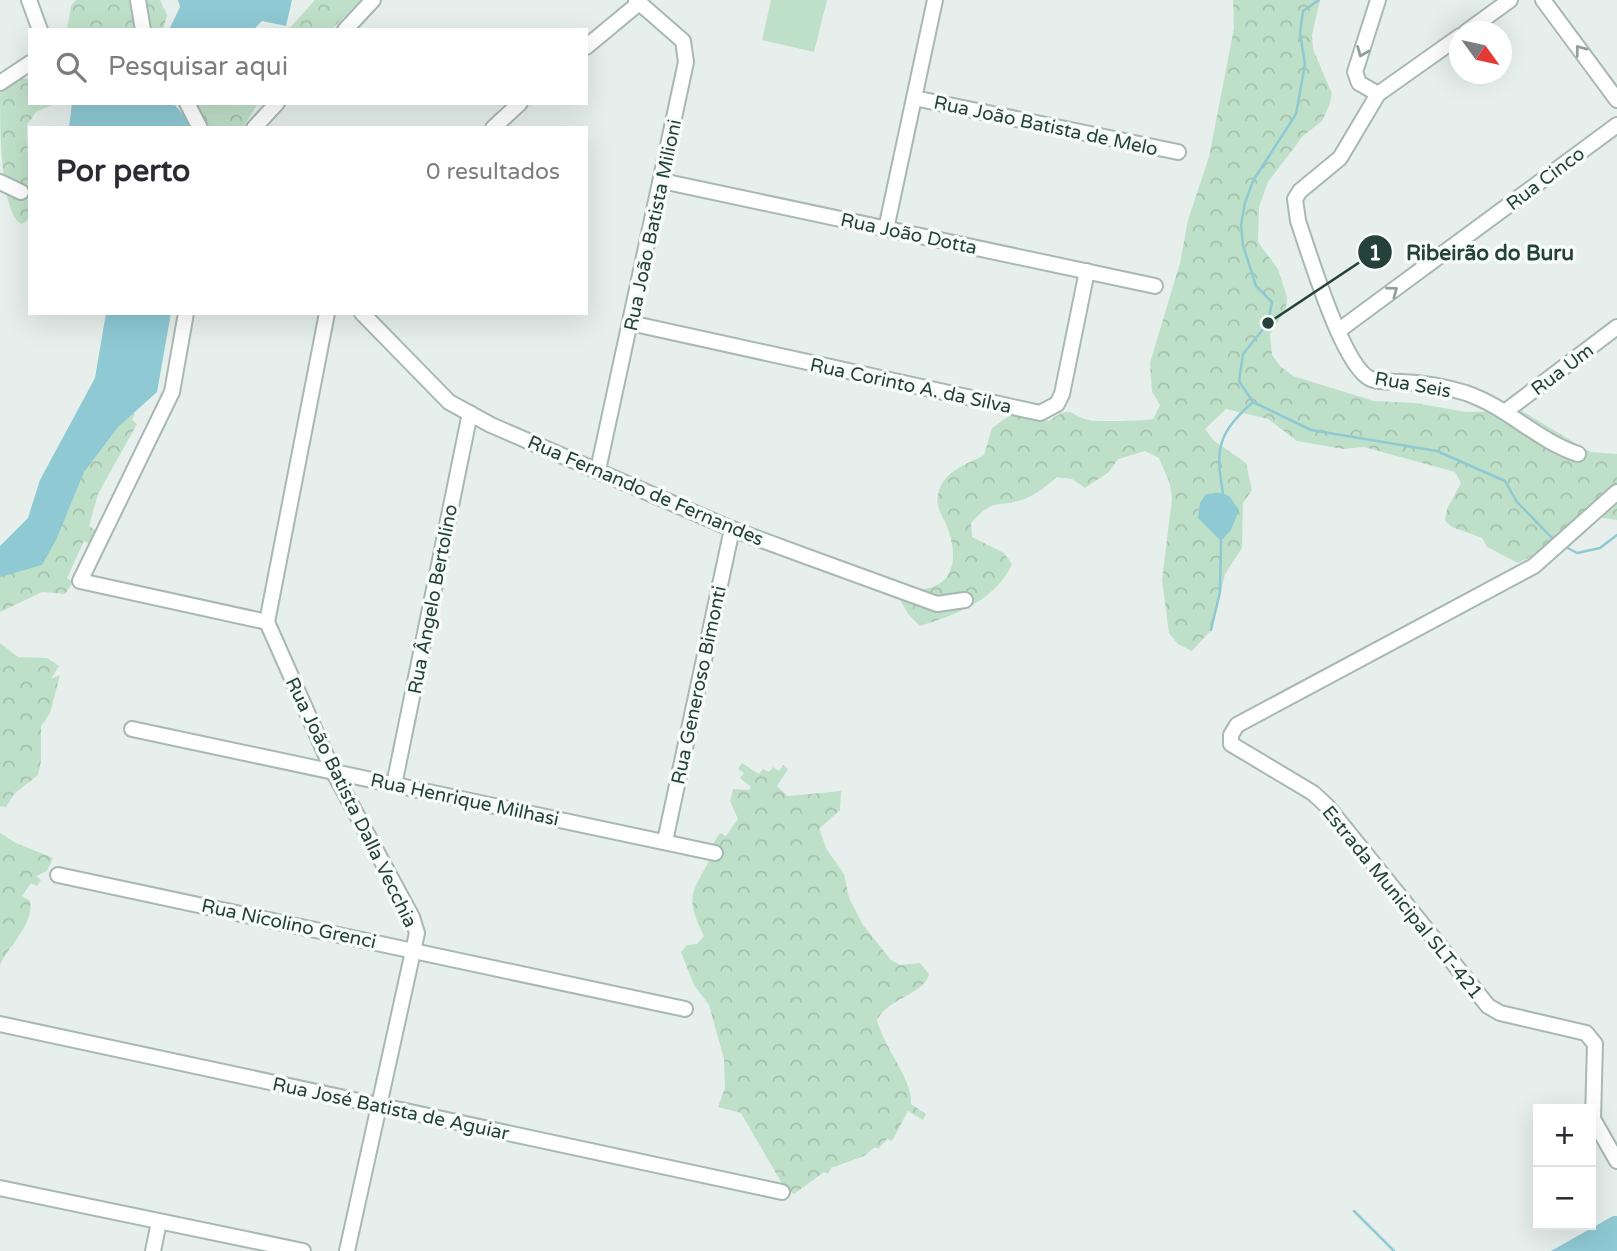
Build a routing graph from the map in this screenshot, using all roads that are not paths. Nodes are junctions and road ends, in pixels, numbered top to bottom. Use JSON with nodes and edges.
{"nodes":[{"id":1,"x":29,"y":0,"type":"edge"},
{"id":2,"x":138,"y":0,"type":"edge"},
{"id":3,"x":373,"y":0,"type":"edge"},
{"id":4,"x":935,"y":0,"type":"edge"},
{"id":5,"x":1378,"y":0,"type":"edge"},
{"id":6,"x":1510,"y":0,"type":"edge"},
{"id":7,"x":1543,"y":0,"type":"edge"},
{"id":8,"x":637,"y":1,"type":"edge"},
{"id":9,"x":1481,"y":21,"type":"edge"},
{"id":10,"x":39,"y":28,"type":"edge"},
{"id":11,"x":143,"y":28,"type":"edge"},
{"id":12,"x":347,"y":28,"type":"edge"},
{"id":13,"x":1449,"y":44,"type":"edge"},
{"id":14,"x":588,"y":45,"type":"edge"},
{"id":15,"x":28,"y":64,"type":"edge"},
{"id":16,"x":0,"y":83,"type":"edge"},
{"id":17,"x":1378,"y":94,"type":"junction"},
{"id":18,"x":914,"y":98,"type":"junction"},
{"id":19,"x":1617,"y":100,"type":"edge"},
{"id":20,"x":188,"y":105,"type":"edge"},
{"id":21,"x":275,"y":105,"type":"edge"},
{"id":22,"x":518,"y":105,"type":"edge"},
{"id":23,"x":1617,"y":125,"type":"edge"},
{"id":24,"x":199,"y":126,"type":"edge"},
{"id":25,"x":256,"y":126,"type":"edge"},
{"id":26,"x":495,"y":126,"type":"edge"},
{"id":27,"x":1178,"y":152,"type":"dead end"},
{"id":28,"x":662,"y":181,"type":"junction"},
{"id":29,"x":0,"y":182,"type":"edge"},
{"id":30,"x":21,"y":192,"type":"dead end"},
{"id":31,"x":886,"y":229,"type":"junction"},
{"id":32,"x":1087,"y":271,"type":"junction"},
{"id":33,"x":1155,"y":286,"type":"dead end"},
{"id":34,"x":186,"y":315,"type":"edge"},
{"id":35,"x":327,"y":315,"type":"edge"},
{"id":36,"x":364,"y":315,"type":"edge"},
{"id":37,"x":630,"y":323,"type":"junction"},
{"id":38,"x":1617,"y":327,"type":"edge"},
{"id":39,"x":1338,"y":331,"type":"junction"},
{"id":40,"x":1506,"y":411,"type":"junction"},
{"id":41,"x":470,"y":413,"type":"junction"},
{"id":42,"x":1578,"y":454,"type":"dead end"},
{"id":43,"x":598,"y":470,"type":"junction"},
{"id":44,"x":1617,"y":492,"type":"edge"},
{"id":45,"x":732,"y":529,"type":"junction"},
{"id":46,"x":965,"y":600,"type":"dead end"},
{"id":47,"x":267,"y":622,"type":"junction"},
{"id":48,"x":132,"y":729,"type":"dead end"},
{"id":49,"x":333,"y":771,"type":"junction"},
{"id":50,"x":394,"y":785,"type":"junction"},
{"id":51,"x":665,"y":841,"type":"junction"},
{"id":52,"x":715,"y":853,"type":"dead end"},
{"id":53,"x":58,"y":875,"type":"dead end"},
{"id":54,"x":413,"y":949,"type":"junction"},
{"id":55,"x":685,"y":1009,"type":"dead end"},
{"id":56,"x":0,"y":1024,"type":"edge"},
{"id":57,"x":380,"y":1105,"type":"junction"},
{"id":58,"x":1617,"y":1161,"type":"edge"},
{"id":59,"x":0,"y":1188,"type":"edge"},
{"id":60,"x":782,"y":1192,"type":"dead end"},
{"id":61,"x":159,"y":1222,"type":"junction"},
{"id":62,"x":153,"y":1251,"type":"edge"},
{"id":63,"x":303,"y":1251,"type":"edge"},
{"id":64,"x":347,"y":1251,"type":"edge"}],
"edges":[{"from":1,"to":10,"type":"street"},
{"from":2,"to":11,"type":"street"},
{"from":3,"to":12,"type":"street"},
{"from":4,"to":18,"type":"street"},
{"from":5,"to":17,"type":"street","one_way":true},
{"from":6,"to":9,"type":"street"},
{"from":19,"to":7,"type":"street","one_way":true},
{"from":8,"to":14,"type":"street"},
{"from":8,"to":28,"type":"street","name":"Rua João Batista Milioni"},
{"from":13,"to":17,"type":"street","name":"Rua Seis"},
{"from":15,"to":16,"type":"street"},
{"from":17,"to":39,"type":"street","name":"Rua Seis"},
{"from":18,"to":27,"type":"street","name":"Rua João Batista de Melo"},
{"from":18,"to":31,"type":"street"},
{"from":20,"to":24,"type":"street"},
{"from":21,"to":25,"type":"street"},
{"from":22,"to":26,"type":"street"},
{"from":39,"to":23,"type":"street","name":"Rua Cinco","one_way":true},
{"from":28,"to":31,"type":"street","name":"Rua João Dotta"},
{"from":28,"to":37,"type":"street","name":"Rua João Batista Milioni"},
{"from":29,"to":30,"type":"street"},
{"from":31,"to":32,"type":"street","name":"Rua João Dotta"},
{"from":32,"to":33,"type":"street","name":"Rua João Dotta"},
{"from":32,"to":37,"type":"street","name":"Rua Corinto A. da Silva"},
{"from":34,"to":47,"type":"street"},
{"from":35,"to":47,"type":"street"},
{"from":36,"to":41,"type":"street","name":"Rua Fernando de Fernandes"},
{"from":37,"to":43,"type":"street","name":"Rua João Batista Milioni"},
{"from":38,"to":40,"type":"street","name":"Rua Um"},
{"from":39,"to":40,"type":"street","name":"Rua Seis"},
{"from":40,"to":42,"type":"street","name":"Rua Seis"},
{"from":41,"to":43,"type":"street","name":"Rua Fernando de Fernandes"},
{"from":41,"to":50,"type":"street","name":"Rua Ângelo Bertolino"},
{"from":43,"to":45,"type":"street","name":"Rua Fernando de Fernandes"},
{"from":44,"to":58,"type":"street","name":"Estrada Municipal SLT-421"},
{"from":45,"to":46,"type":"street","name":"Rua Fernando de Fernandes"},
{"from":45,"to":51,"type":"street","name":"Rua Generoso Bimonti"},
{"from":47,"to":49,"type":"street","name":"Rua João Batista Dalla Vecchia"},
{"from":48,"to":49,"type":"street","name":"Rua Henrique Milhasi"},
{"from":49,"to":50,"type":"street","name":"Rua Henrique Milhasi"},
{"from":49,"to":54,"type":"street","name":"Rua João Batista Dalla Vecchia"},
{"from":50,"to":51,"type":"street","name":"Rua Henrique Milhasi"},
{"from":51,"to":52,"type":"street","name":"Rua Henrique Milhasi"},
{"from":53,"to":54,"type":"street","name":"Rua Nicolino Grenci"},
{"from":54,"to":55,"type":"street","name":"Rua Nicolino Grenci"},
{"from":54,"to":57,"type":"street","name":"Rua João Batista Dalla Vecchia"},
{"from":56,"to":57,"type":"street","name":"Rua José Batista de Aguiar"},
{"from":57,"to":60,"type":"street","name":"Rua José Batista de Aguiar"},
{"from":57,"to":64,"type":"street","name":"Rua João Batista Dalla Vecchia"},
{"from":59,"to":61,"type":"street"},
{"from":61,"to":62,"type":"street"},
{"from":61,"to":63,"type":"street"}]}
